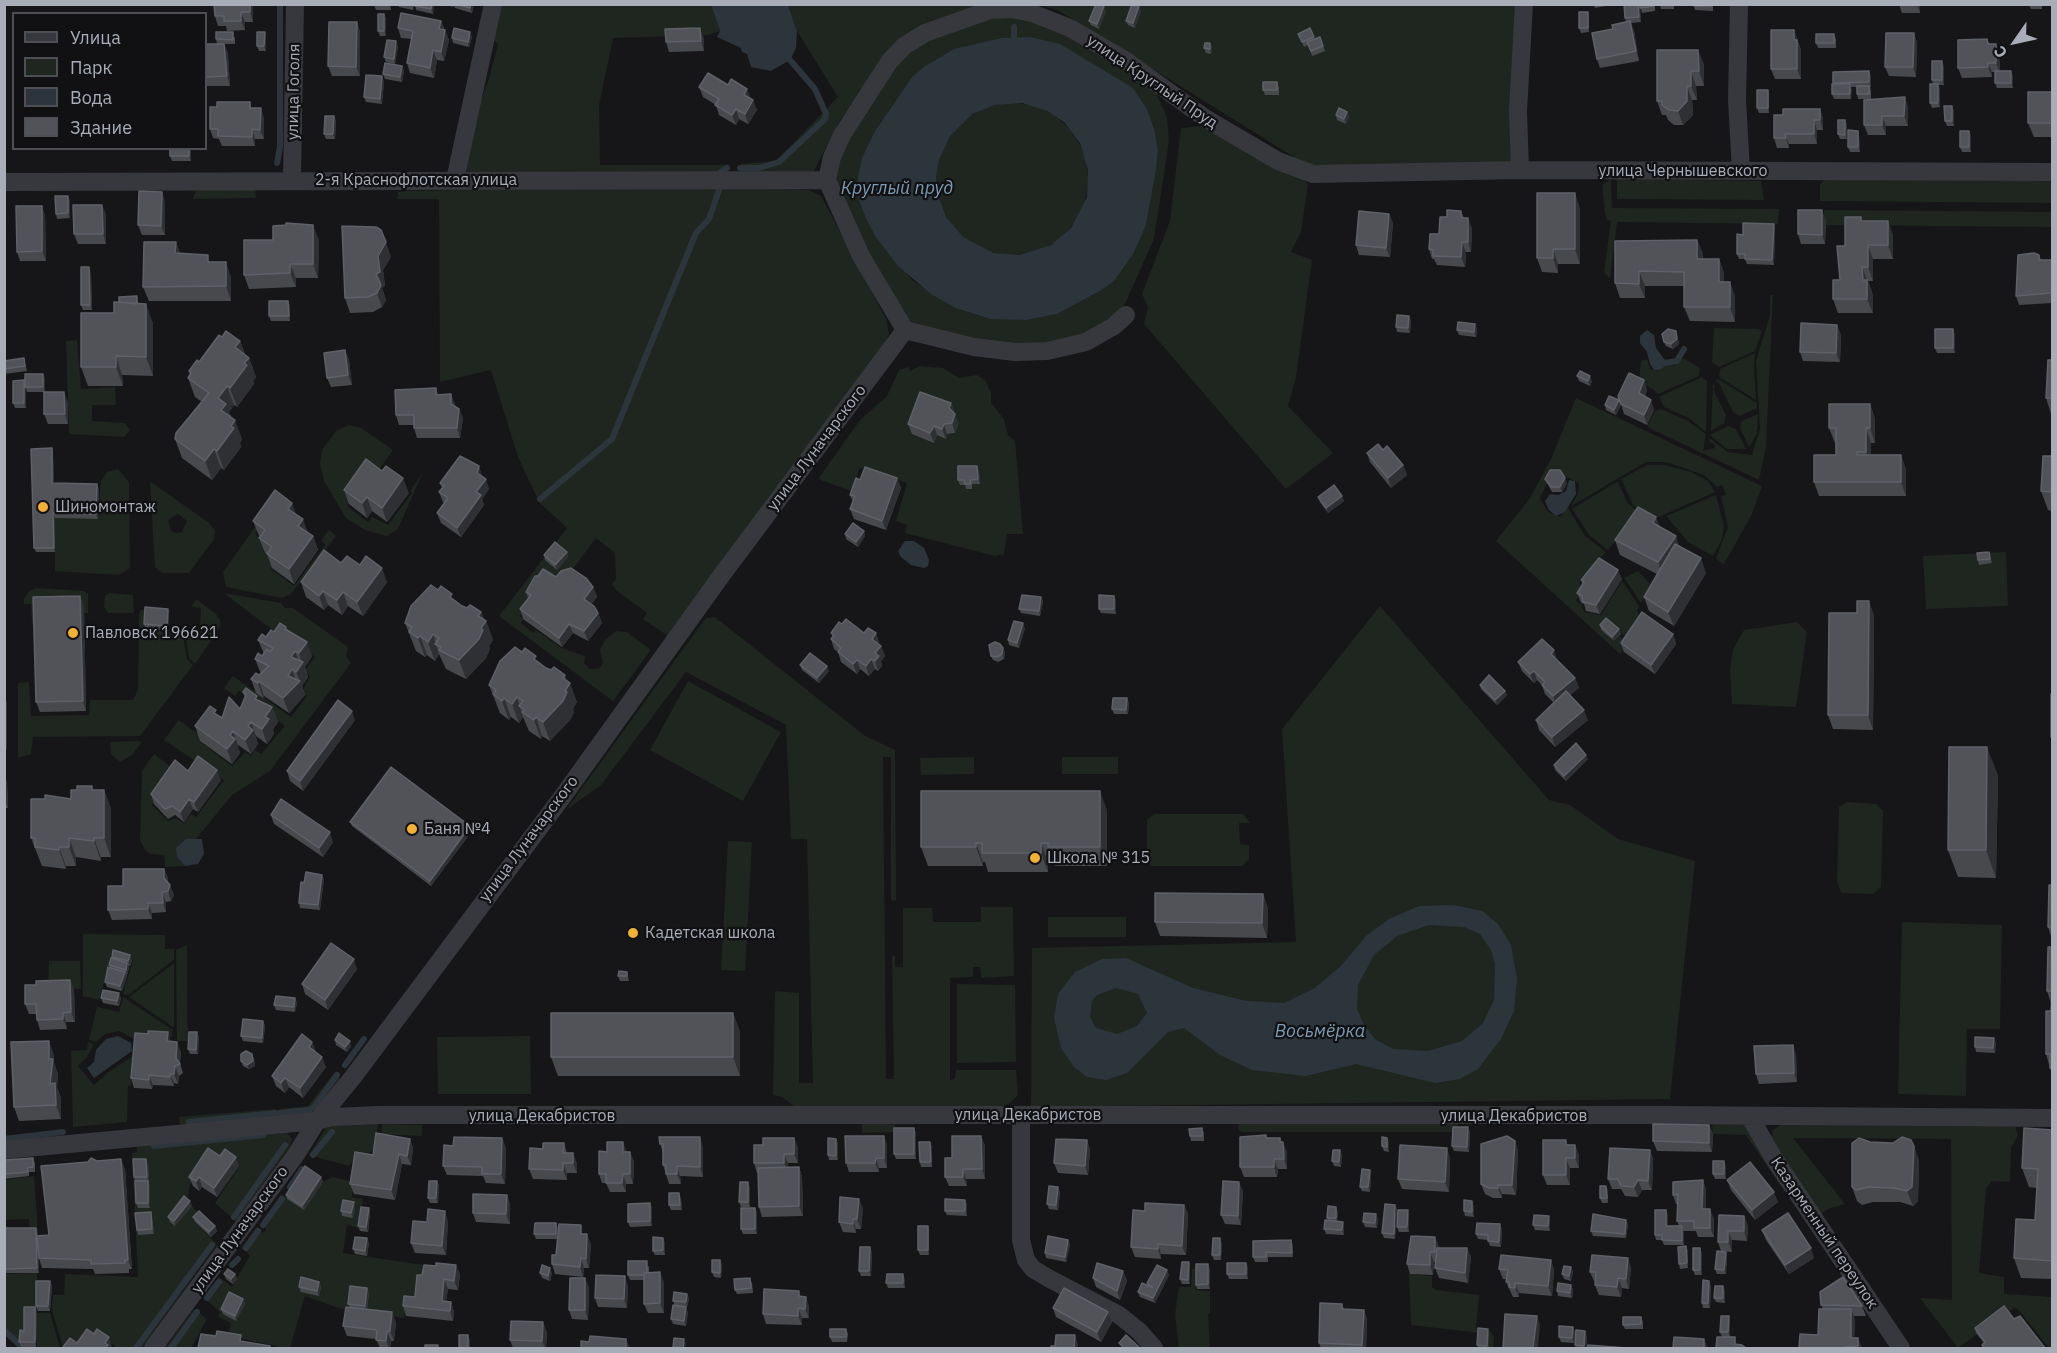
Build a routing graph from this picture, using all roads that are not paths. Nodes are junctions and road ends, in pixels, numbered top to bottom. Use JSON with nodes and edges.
{"nodes":[{"id":1,"x":295,"y":4,"type":"edge"},
{"id":2,"x":493,"y":4,"type":"edge"},
{"id":3,"x":1524,"y":4,"type":"edge"},
{"id":4,"x":1739,"y":4,"type":"edge"},
{"id":5,"x":990,"y":7,"type":"edge"},
{"id":6,"x":1520,"y":170,"type":"junction"},
{"id":7,"x":1741,"y":171,"type":"junction"},
{"id":8,"x":2052,"y":172,"type":"edge"},
{"id":9,"x":1313,"y":174,"type":"joint"},
{"id":10,"x":292,"y":180,"type":"junction"},
{"id":11,"x":455,"y":180,"type":"junction"},
{"id":12,"x":827,"y":180,"type":"junction"},
{"id":13,"x":4,"y":182,"type":"edge"},
{"id":14,"x":1126,"y":315,"type":"dead end"},
{"id":15,"x":905,"y":330,"type":"junction"},
{"id":16,"x":1021,"y":1115,"type":"junction"},
{"id":17,"x":1750,"y":1117,"type":"junction"},
{"id":18,"x":2052,"y":1118,"type":"edge"},
{"id":19,"x":317,"y":1121,"type":"junction"},
{"id":20,"x":4,"y":1150,"type":"edge"},
{"id":21,"x":153,"y":1348,"type":"edge"},
{"id":22,"x":1154,"y":1348,"type":"edge"},
{"id":23,"x":1900,"y":1348,"type":"edge"}],
"edges":[{"from":1,"to":10,"type":"street","name":"улица Гоголя"},
{"from":2,"to":11,"type":"street"},
{"from":3,"to":6,"type":"street"},
{"from":4,"to":7,"type":"street"},
{"from":5,"to":9,"type":"street","name":"улица Круглый Пруд"},
{"from":5,"to":12,"type":"street","name":"улица Круглый Пруд"},
{"from":6,"to":7,"type":"street","name":"улица Чернышевского"},
{"from":6,"to":9,"type":"street","name":"улица Чернышевского"},
{"from":7,"to":8,"type":"street","name":"улица Чернышевского"},
{"from":10,"to":11,"type":"street","name":"2-я Краснофлотская улица"},
{"from":10,"to":13,"type":"street","name":"2-я Краснофлотская улица"},
{"from":11,"to":12,"type":"street","name":"2-я Краснофлотская улица"},
{"from":12,"to":15,"type":"street"},
{"from":14,"to":15,"type":"street"},
{"from":15,"to":19,"type":"street","name":"улица Луначарского"},
{"from":16,"to":17,"type":"street","name":"улица Декабристов"},
{"from":16,"to":19,"type":"street","name":"улица Декабристов"},
{"from":16,"to":22,"type":"street"},
{"from":17,"to":18,"type":"street","name":"улица Декабристов"},
{"from":17,"to":23,"type":"street","name":"Казарменный переулок"},
{"from":19,"to":20,"type":"street","name":"улица Декабристов"},
{"from":19,"to":21,"type":"street","name":"улица Луначарского"}]}
